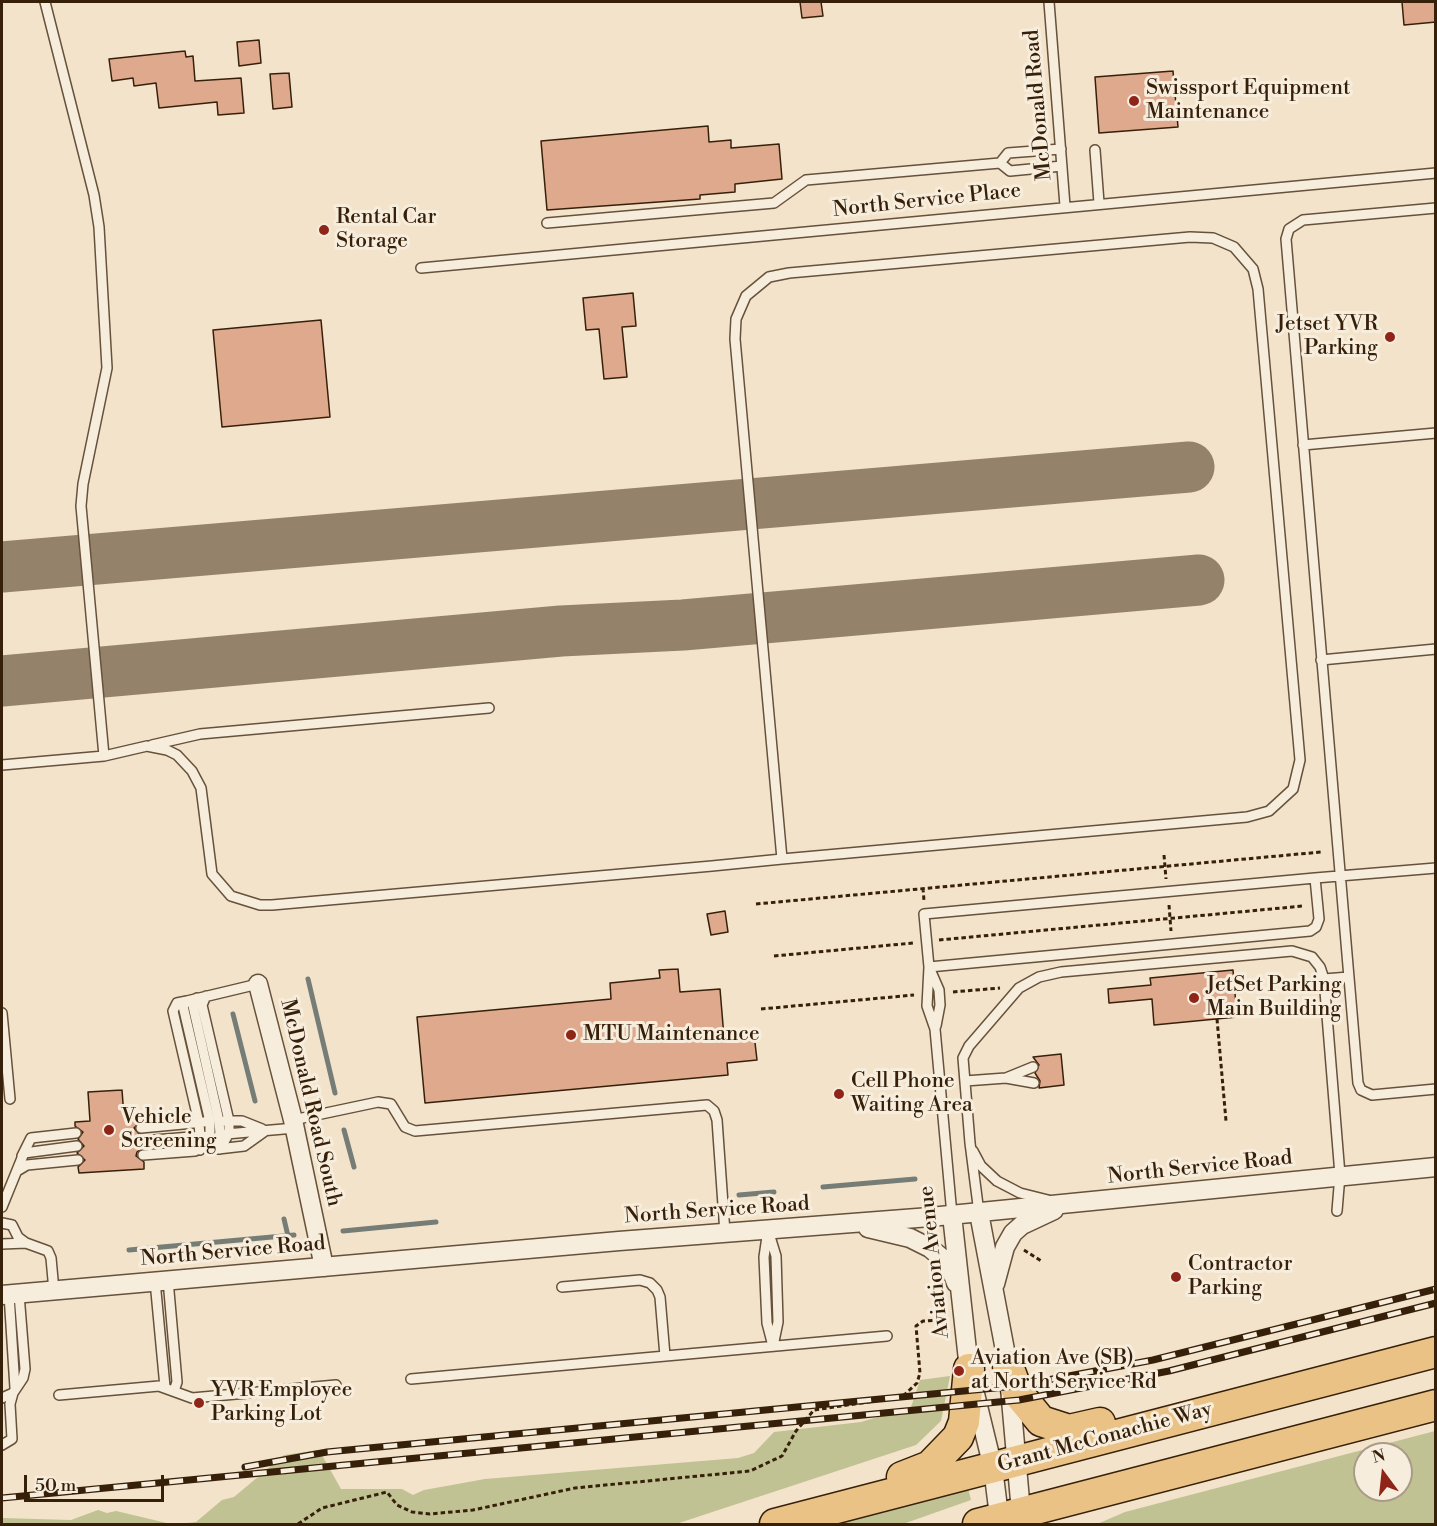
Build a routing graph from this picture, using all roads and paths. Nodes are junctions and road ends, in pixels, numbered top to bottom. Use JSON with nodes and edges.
{"nodes":[{"id":1,"x":45,"y":2,"type":"edge"},
{"id":2,"x":1049,"y":2,"type":"edge"},
{"id":3,"x":1061,"y":149,"type":"junction"},
{"id":4,"x":1095,"y":150,"type":"dead end"},
{"id":5,"x":1000,"y":163,"type":"junction"},
{"id":6,"x":1062,"y":166,"type":"junction"},
{"id":7,"x":1436,"y":173,"type":"edge"},
{"id":8,"x":1099,"y":203,"type":"junction"},
{"id":9,"x":1065,"y":206,"type":"junction"},
{"id":10,"x":1436,"y":208,"type":"edge"},
{"id":11,"x":547,"y":223,"type":"dead end"},
{"id":12,"x":422,"y":268,"type":"dead end"},
{"id":13,"x":1436,"y":433,"type":"edge"},
{"id":14,"x":1303,"y":446,"type":"junction"},
{"id":15,"x":1436,"y":649,"type":"edge"},
{"id":16,"x":1321,"y":660,"type":"junction"},
{"id":17,"x":489,"y":708,"type":"dead end"},
{"id":18,"x":147,"y":746,"type":"junction"},
{"id":19,"x":104,"y":756,"type":"junction"},
{"id":20,"x":2,"y":765,"type":"edge"},
{"id":21,"x":1321,"y":852,"type":"dead end"},
{"id":22,"x":1164,"y":855,"type":"dead end"},
{"id":23,"x":782,"y":859,"type":"junction"},
{"id":24,"x":1165,"y":867,"type":"junction"},
{"id":25,"x":1436,"y":868,"type":"edge"},
{"id":26,"x":1340,"y":876,"type":"junction"},
{"id":27,"x":1315,"y":878,"type":"junction"},
{"id":28,"x":1167,"y":884,"type":"dead end"},
{"id":29,"x":1168,"y":899,"type":"dead end"},
{"id":30,"x":756,"y":904,"type":"dead end"},
{"id":31,"x":1310,"y":906,"type":"dead end"},
{"id":32,"x":1170,"y":919,"type":"junction"},
{"id":33,"x":1172,"y":936,"type":"dead end"},
{"id":34,"x":938,"y":940,"type":"dead end"},
{"id":35,"x":918,"y":942,"type":"dead end"},
{"id":36,"x":774,"y":956,"type":"dead end"},
{"id":37,"x":929,"y":967,"type":"junction"},
{"id":38,"x":1349,"y":977,"type":"junction"},
{"id":39,"x":1324,"y":979,"type":"junction"},
{"id":40,"x":258,"y":984,"type":"joint"},
{"id":41,"x":1003,"y":988,"type":"dead end"},
{"id":42,"x":945,"y":993,"type":"dead end"},
{"id":43,"x":922,"y":994,"type":"dead end"},
{"id":44,"x":196,"y":999,"type":"junction"},
{"id":45,"x":761,"y":1009,"type":"dead end"},
{"id":46,"x":2,"y":1013,"type":"edge"},
{"id":47,"x":1217,"y":1019,"type":"dead end"},
{"id":48,"x":1033,"y":1067,"type":"dead end"},
{"id":49,"x":1006,"y":1078,"type":"junction"},
{"id":50,"x":965,"y":1081,"type":"junction"},
{"id":51,"x":1034,"y":1083,"type":"dead end"},
{"id":52,"x":1436,"y":1089,"type":"edge"},
{"id":53,"x":10,"y":1099,"type":"dead end"},
{"id":54,"x":219,"y":1121,"type":"junction"},
{"id":55,"x":1226,"y":1121,"type":"dead end"},
{"id":56,"x":199,"y":1123,"type":"junction"},
{"id":57,"x":294,"y":1124,"type":"junction"},
{"id":58,"x":141,"y":1128,"type":"dead end"},
{"id":59,"x":267,"y":1130,"type":"junction"},
{"id":60,"x":76,"y":1133,"type":"dead end"},
{"id":61,"x":215,"y":1135,"type":"junction"},
{"id":62,"x":142,"y":1141,"type":"dead end"},
{"id":63,"x":970,"y":1143,"type":"junction"},
{"id":64,"x":77,"y":1146,"type":"dead end"},
{"id":65,"x":215,"y":1149,"type":"junction"},
{"id":66,"x":195,"y":1151,"type":"junction"},
{"id":67,"x":144,"y":1155,"type":"dead end"},
{"id":68,"x":22,"y":1156,"type":"junction"},
{"id":69,"x":78,"y":1160,"type":"dead end"},
{"id":70,"x":1436,"y":1167,"type":"edge"},
{"id":71,"x":16,"y":1172,"type":"junction"},
{"id":72,"x":1340,"y":1175,"type":"junction"},
{"id":73,"x":1066,"y":1204,"type":"junction"},
{"id":74,"x":2,"y":1207,"type":"edge"},
{"id":75,"x":1337,"y":1211,"type":"dead end"},
{"id":76,"x":979,"y":1213,"type":"junction"},
{"id":77,"x":952,"y":1215,"type":"junction"},
{"id":78,"x":2,"y":1223,"type":"edge"},
{"id":79,"x":848,"y":1224,"type":"junction"},
{"id":80,"x":768,"y":1230,"type":"junction"},
{"id":81,"x":725,"y":1233,"type":"junction"},
{"id":82,"x":26,"y":1243,"type":"junction"},
{"id":83,"x":2,"y":1244,"type":"edge"},
{"id":84,"x":1017,"y":1246,"type":"dead end"},
{"id":85,"x":1043,"y":1262,"type":"dead end"},
{"id":86,"x":324,"y":1267,"type":"junction"},
{"id":87,"x":925,"y":1267,"type":"dead end"},
{"id":88,"x":161,"y":1281,"type":"junction"},
{"id":89,"x":562,"y":1287,"type":"dead end"},
{"id":90,"x":54,"y":1291,"type":"junction"},
{"id":91,"x":10,"y":1294,"type":"edge"},
{"id":92,"x":962,"y":1296,"type":"junction"},
{"id":93,"x":995,"y":1298,"type":"junction"},
{"id":94,"x":887,"y":1336,"type":"dead end"},
{"id":95,"x":773,"y":1346,"type":"junction"},
{"id":96,"x":1436,"y":1352,"type":"edge"},
{"id":97,"x":665,"y":1356,"type":"junction"},
{"id":98,"x":1008,"y":1366,"type":"junction"},
{"id":99,"x":969,"y":1369,"type":"junction"},
{"id":100,"x":411,"y":1379,"type":"dead end"},
{"id":101,"x":336,"y":1385,"type":"dead end"},
{"id":102,"x":1294,"y":1388,"type":"junction"},
{"id":103,"x":170,"y":1389,"type":"junction"},
{"id":104,"x":14,"y":1392,"type":"junction"},
{"id":105,"x":59,"y":1395,"type":"dead end"},
{"id":106,"x":2,"y":1398,"type":"edge"},
{"id":107,"x":1436,"y":1405,"type":"edge"},
{"id":108,"x":2,"y":1445,"type":"edge"},
{"id":109,"x":1004,"y":1465,"type":"junction"},
{"id":110,"x":1121,"y":1486,"type":"junction"},
{"id":111,"x":1004,"y":1521,"type":"edge"},
{"id":112,"x":298,"y":1524,"type":"edge"},
{"id":113,"x":766,"y":1524,"type":"edge"},
{"id":114,"x":775,"y":1524,"type":"edge"},
{"id":115,"x":1064,"y":1524,"type":"edge"}],
"edges":[{"from":1,"to":19,"type":"lane"},
{"from":2,"to":3,"type":"lane","name":"McDonald Road"},
{"from":3,"to":5,"type":"lane"},
{"from":3,"to":6,"type":"lane","name":"McDonald Road"},
{"from":4,"to":8,"type":"lane"},
{"from":5,"to":6,"type":"lane"},
{"from":5,"to":11,"type":"lane"},
{"from":6,"to":9,"type":"lane","name":"McDonald Road"},
{"from":7,"to":8,"type":"lane","name":"North Service Place"},
{"from":8,"to":9,"type":"lane","name":"North Service Place"},
{"from":9,"to":12,"type":"lane","name":"North Service Place"},
{"from":10,"to":14,"type":"lane"},
{"from":13,"to":14,"type":"lane"},
{"from":14,"to":16,"type":"lane"},
{"from":15,"to":16,"type":"lane"},
{"from":16,"to":26,"type":"lane"},
{"from":17,"to":18,"type":"lane"},
{"from":18,"to":19,"type":"lane"},
{"from":18,"to":23,"type":"lane"},
{"from":19,"to":20,"type":"lane"},
{"from":21,"to":24,"type":"path"},
{"from":22,"to":24,"type":"path"},
{"from":23,"to":23,"type":"lane"},
{"from":24,"to":28,"type":"path"},
{"from":24,"to":30,"type":"path"},
{"from":25,"to":26,"type":"lane"},
{"from":26,"to":27,"type":"lane"},
{"from":26,"to":38,"type":"lane"},
{"from":27,"to":37,"type":"lane"},
{"from":27,"to":37,"type":"lane","name":"Aviation Avenue"},
{"from":29,"to":32,"type":"path"},
{"from":31,"to":32,"type":"path"},
{"from":32,"to":33,"type":"path"},
{"from":32,"to":34,"type":"path"},
{"from":35,"to":36,"type":"path"},
{"from":37,"to":77,"type":"lane","name":"Aviation Avenue"},
{"from":38,"to":39,"type":"lane"},
{"from":38,"to":52,"type":"lane"},
{"from":39,"to":50,"type":"lane","name":"Aviation Avenue"},
{"from":39,"to":72,"type":"lane"},
{"from":40,"to":44,"type":"lane"},
{"from":40,"to":57,"type":"street","name":"McDonald Road South"},
{"from":41,"to":42,"type":"path"},
{"from":43,"to":45,"type":"path"},
{"from":44,"to":54,"type":"lane"},
{"from":44,"to":54,"type":"lane"},
{"from":44,"to":56,"type":"lane"},
{"from":46,"to":53,"type":"lane"},
{"from":47,"to":55,"type":"path"},
{"from":48,"to":49,"type":"lane"},
{"from":49,"to":50,"type":"lane"},
{"from":49,"to":51,"type":"lane"},
{"from":50,"to":63,"type":"lane","name":"Aviation Avenue"},
{"from":54,"to":56,"type":"lane"},
{"from":54,"to":59,"type":"lane"},
{"from":54,"to":61,"type":"lane"},
{"from":54,"to":61,"type":"lane"},
{"from":56,"to":58,"type":"lane"},
{"from":56,"to":61,"type":"lane"},
{"from":57,"to":59,"type":"lane"},
{"from":57,"to":81,"type":"lane"},
{"from":57,"to":86,"type":"street","name":"McDonald Road South"},
{"from":59,"to":61,"type":"lane"},
{"from":59,"to":65,"type":"lane"},
{"from":60,"to":68,"type":"lane"},
{"from":61,"to":62,"type":"lane"},
{"from":61,"to":65,"type":"lane"},
{"from":61,"to":66,"type":"lane"},
{"from":63,"to":73,"type":"lane"},
{"from":63,"to":76,"type":"lane","name":"Aviation Avenue"},
{"from":64,"to":68,"type":"lane"},
{"from":65,"to":66,"type":"lane"},
{"from":66,"to":67,"type":"lane"},
{"from":68,"to":71,"type":"lane"},
{"from":69,"to":71,"type":"lane"},
{"from":70,"to":72,"type":"street","name":"North Service Road"},
{"from":71,"to":74,"type":"lane"},
{"from":72,"to":73,"type":"street","name":"North Service Road"},
{"from":72,"to":75,"type":"lane"},
{"from":73,"to":76,"type":"street","name":"North Service Road"},
{"from":73,"to":93,"type":"street"},
{"from":76,"to":77,"type":"street","name":"North Service Road"},
{"from":76,"to":93,"type":"street","name":"Aviation Avenue"},
{"from":77,"to":79,"type":"street","name":"North Service Road"},
{"from":77,"to":92,"type":"street","name":"Aviation Avenue"},
{"from":78,"to":82,"type":"lane"},
{"from":79,"to":80,"type":"street","name":"North Service Road"},
{"from":79,"to":92,"type":"street"},
{"from":80,"to":81,"type":"street","name":"North Service Road"},
{"from":80,"to":95,"type":"lane"},
{"from":81,"to":86,"type":"street","name":"North Service Road"},
{"from":82,"to":83,"type":"lane"},
{"from":82,"to":90,"type":"lane"},
{"from":84,"to":85,"type":"path"},
{"from":86,"to":88,"type":"street","name":"North Service Road"},
{"from":87,"to":112,"type":"path"},
{"from":88,"to":90,"type":"street","name":"North Service Road"},
{"from":88,"to":103,"type":"lane"},
{"from":89,"to":97,"type":"lane"},
{"from":90,"to":91,"type":"street","name":"North Service Road"},
{"from":91,"to":104,"type":"lane"},
{"from":92,"to":99,"type":"street","name":"Aviation Avenue"},
{"from":93,"to":98,"type":"street","name":"Aviation Avenue"},
{"from":94,"to":95,"type":"lane"},
{"from":95,"to":97,"type":"lane"},
{"from":96,"to":102,"type":"main road","name":"Grant McConachie Way"},
{"from":97,"to":100,"type":"lane"},
{"from":98,"to":102,"type":"main road"},
{"from":98,"to":109,"type":"street","name":"Aviation Avenue"},
{"from":99,"to":109,"type":"street","name":"Aviation Avenue"},
{"from":99,"to":113,"type":"main road"},
{"from":101,"to":103,"type":"lane"},
{"from":102,"to":109,"type":"main road","name":"Grant McConachie Way"},
{"from":103,"to":105,"type":"lane"},
{"from":104,"to":106,"type":"lane"},
{"from":104,"to":108,"type":"lane"},
{"from":107,"to":110,"type":"main road"},
{"from":109,"to":111,"type":"street","name":"Aviation Avenue"},
{"from":109,"to":114,"type":"main road","name":"Grant McConachie Way"},
{"from":110,"to":111,"type":"main road"},
{"from":110,"to":115,"type":"main road"}]}
